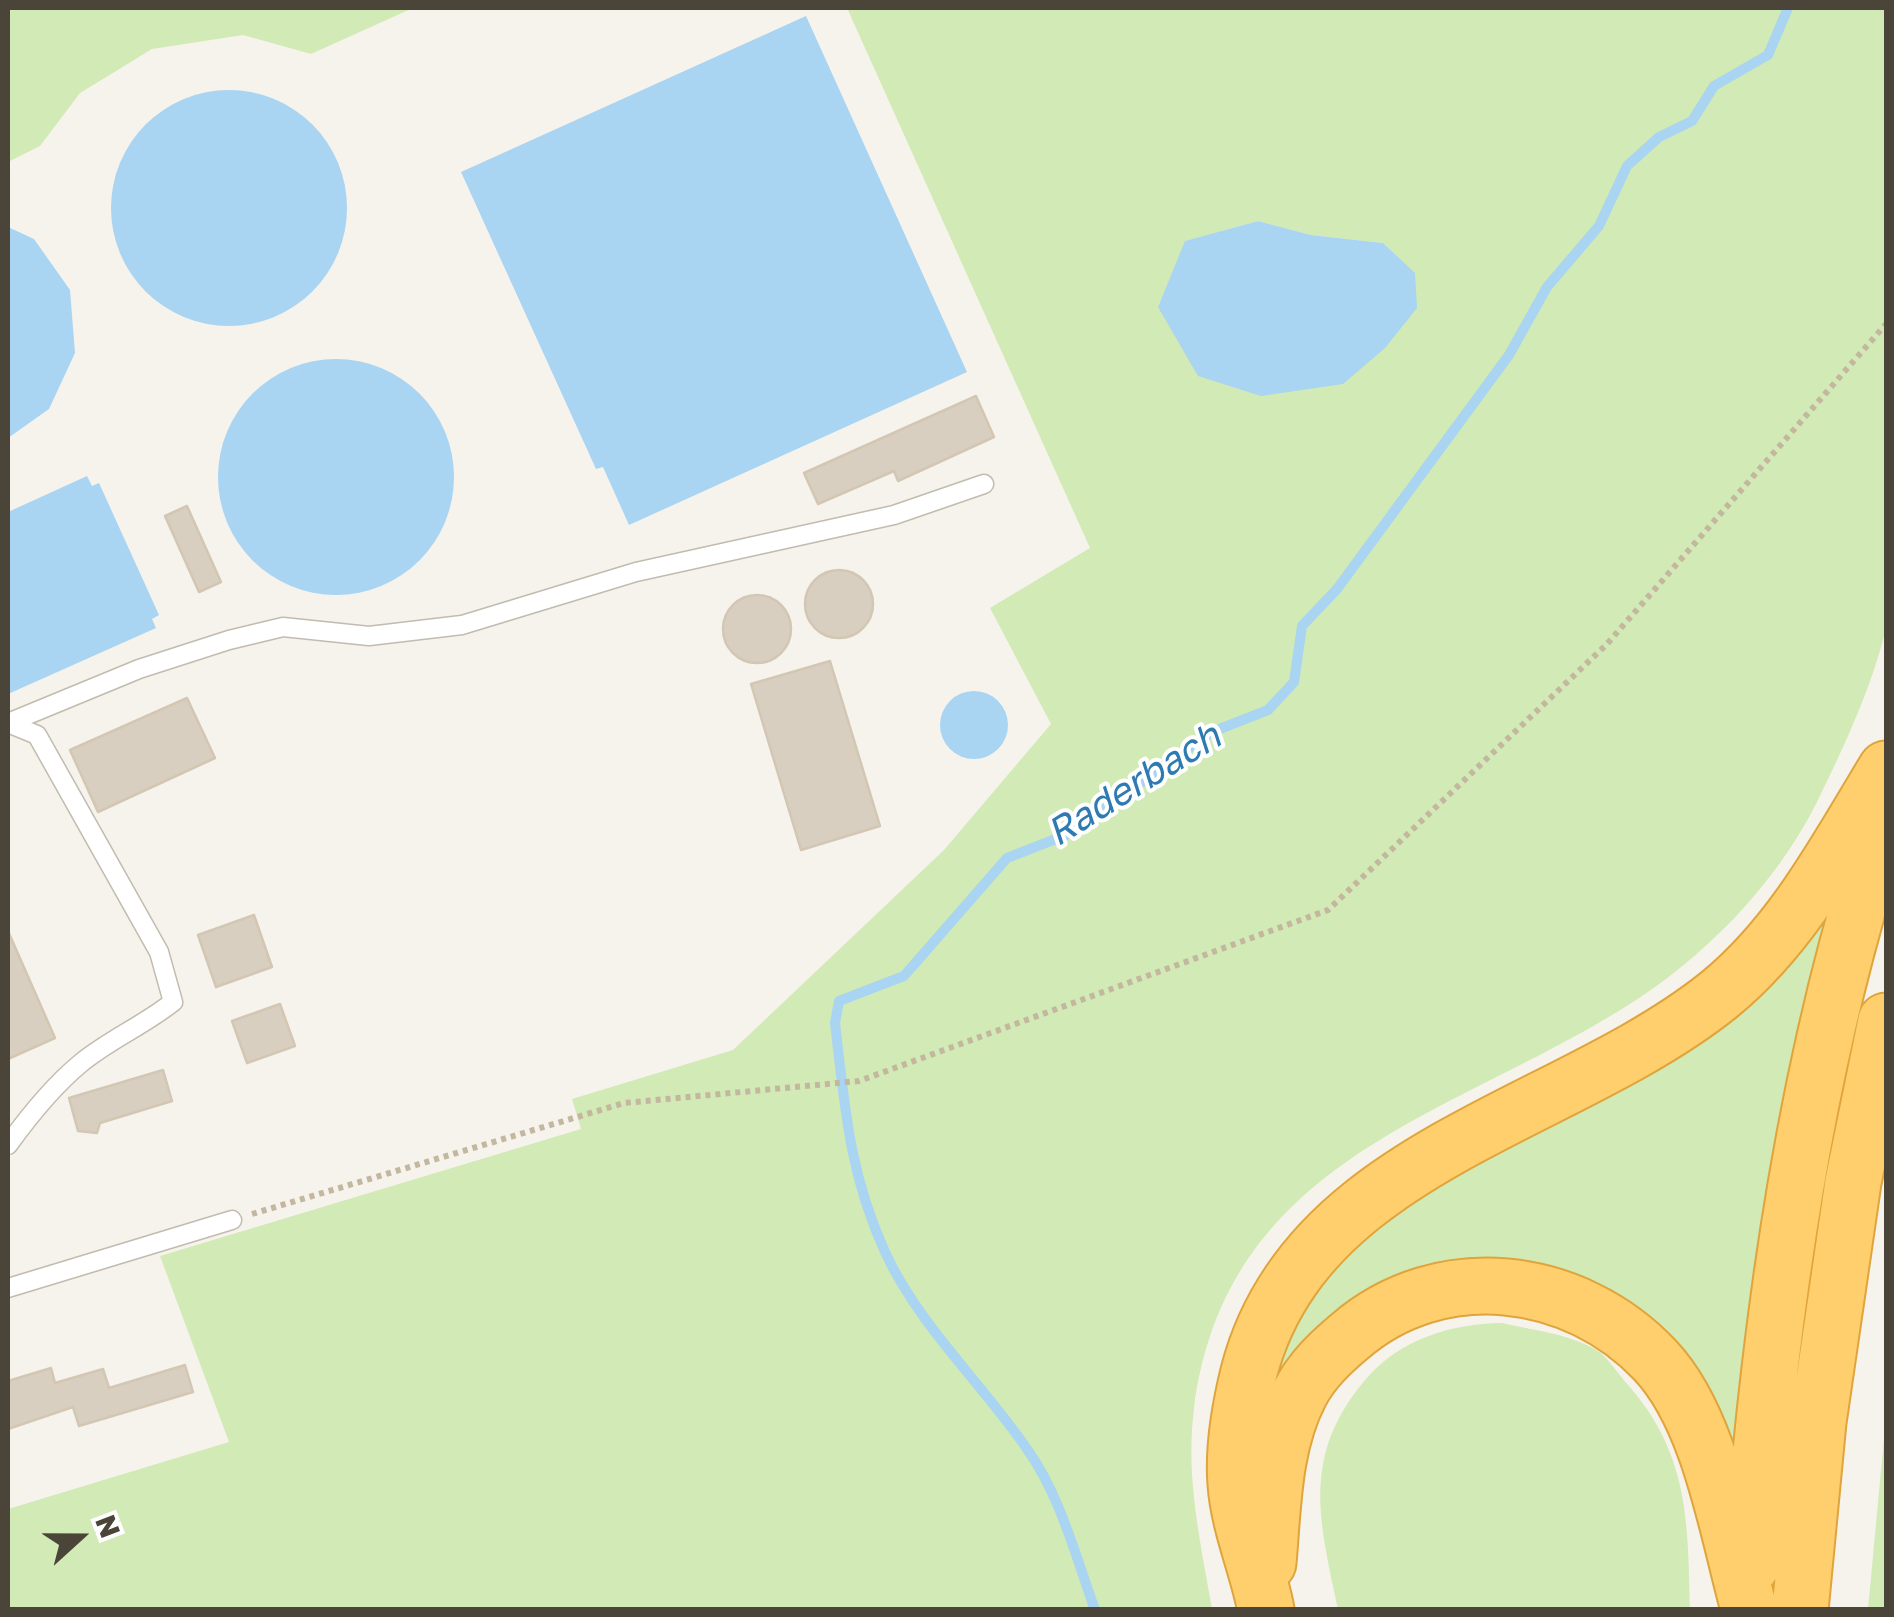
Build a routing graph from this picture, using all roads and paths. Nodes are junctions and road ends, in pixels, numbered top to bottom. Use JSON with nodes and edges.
{"nodes":[{"id":1,"x":1886,"y":324,"type":"edge"},
{"id":2,"x":984,"y":484,"type":"dead end"},
{"id":3,"x":8,"y":723,"type":"edge"},
{"id":4,"x":1886,"y":769,"type":"edge"},
{"id":5,"x":1886,"y":818,"type":"edge"},
{"id":6,"x":1886,"y":1021,"type":"edge"},
{"id":7,"x":8,"y":1145,"type":"edge"},
{"id":8,"x":232,"y":1220,"type":"joint"},
{"id":9,"x":8,"y":1288,"type":"edge"},
{"id":10,"x":1265,"y":1605,"type":"edge"},
{"id":11,"x":1766,"y":1608,"type":"edge"}],
"edges":[{"from":1,"to":8,"type":"path"},
{"from":2,"to":3,"type":"lane"},
{"from":3,"to":7,"type":"lane"},
{"from":4,"to":10,"type":"highway"},
{"from":5,"to":11,"type":"highway"},
{"from":6,"to":11,"type":"highway"},
{"from":8,"to":9,"type":"lane"},
{"from":10,"to":11,"type":"highway"}]}
